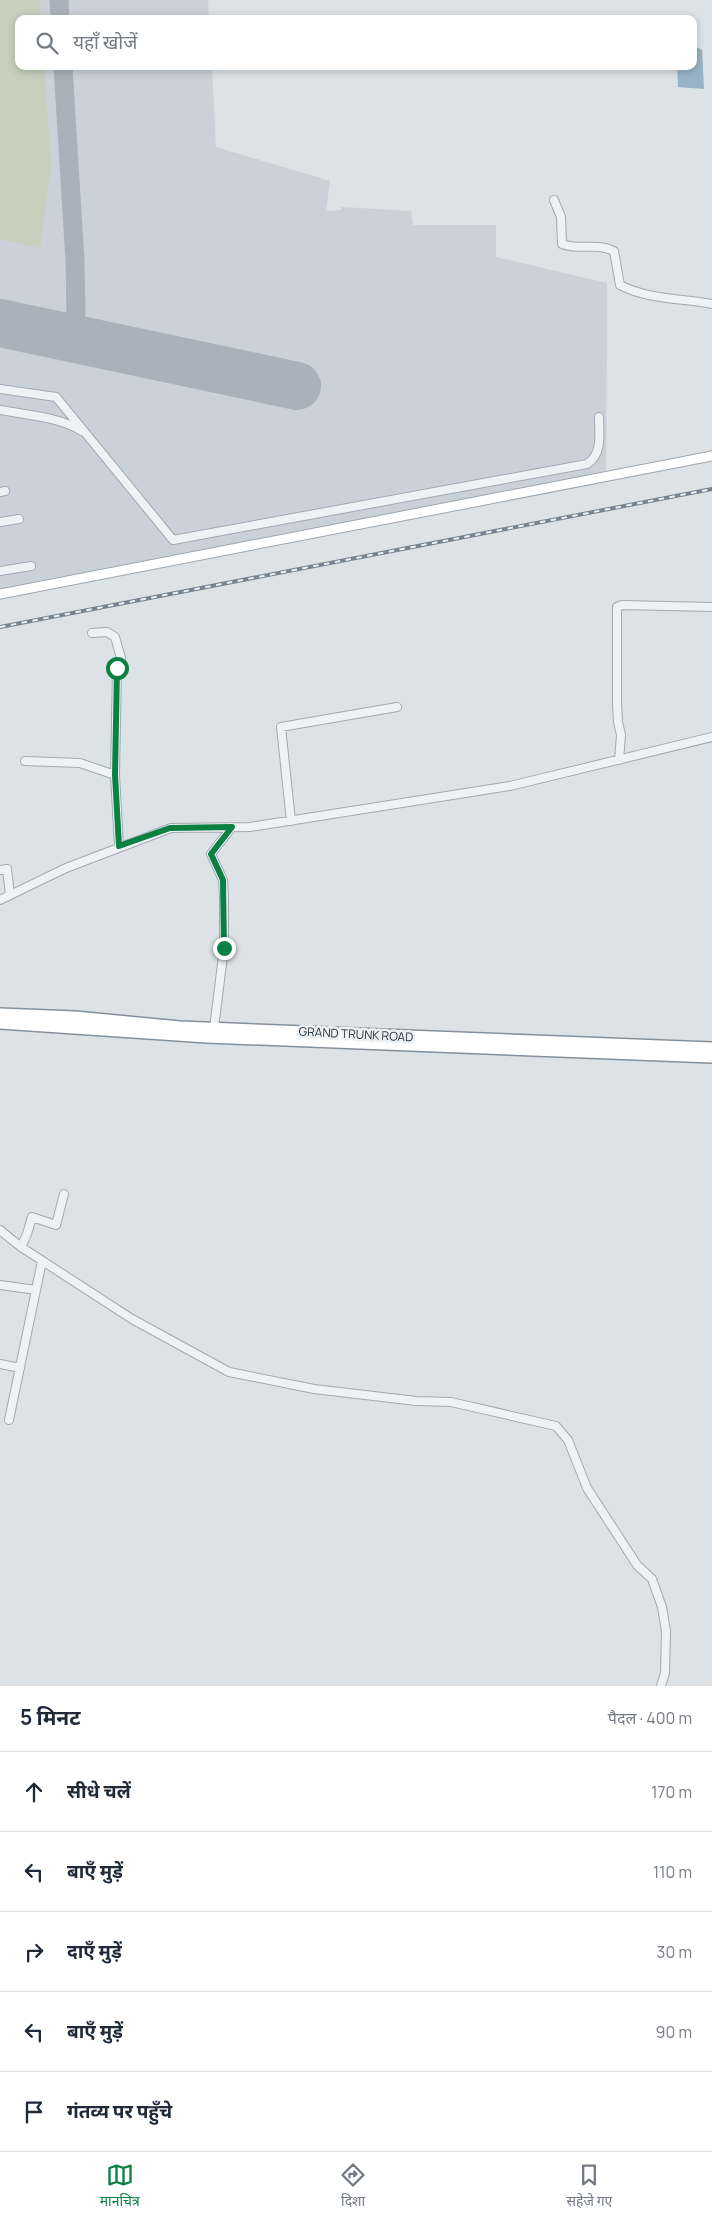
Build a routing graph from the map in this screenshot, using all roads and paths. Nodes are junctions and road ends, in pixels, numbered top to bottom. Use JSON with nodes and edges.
{"nodes":[{"id":1,"x":554,"y":200,"type":"dead end"},
{"id":2,"x":712,"y":304,"type":"edge"},
{"id":3,"x":0,"y":389,"type":"edge"},
{"id":4,"x":0,"y":410,"type":"edge"},
{"id":5,"x":599,"y":417,"type":"dead end"},
{"id":6,"x":88,"y":435,"type":"junction"},
{"id":7,"x":712,"y":456,"type":"edge"},
{"id":8,"x":19,"y":518,"type":"dead end"},
{"id":9,"x":0,"y":522,"type":"edge"},
{"id":10,"x":31,"y":566,"type":"dead end"},
{"id":11,"x":0,"y":571,"type":"edge"},
{"id":12,"x":0,"y":594,"type":"edge"},
{"id":13,"x":712,"y":607,"type":"edge"},
{"id":14,"x":92,"y":633,"type":"dead end"},
{"id":15,"x":397,"y":707,"type":"dead end"},
{"id":16,"x":712,"y":737,"type":"edge"},
{"id":17,"x":619,"y":760,"type":"junction"},
{"id":18,"x":25,"y":761,"type":"dead end"},
{"id":19,"x":115,"y":775,"type":"junction"},
{"id":20,"x":291,"y":821,"type":"junction"},
{"id":21,"x":232,"y":827,"type":"junction"},
{"id":22,"x":119,"y":846,"type":"junction"},
{"id":23,"x":0,"y":870,"type":"edge"},
{"id":24,"x":10,"y":895,"type":"junction"},
{"id":25,"x":0,"y":900,"type":"edge"},
{"id":26,"x":0,"y":1014,"type":"edge"},
{"id":27,"x":0,"y":1023,"type":"edge"},
{"id":28,"x":214,"y":1028,"type":"junction"},
{"id":29,"x":712,"y":1048,"type":"edge"},
{"id":30,"x":712,"y":1057,"type":"edge"},
{"id":31,"x":64,"y":1194,"type":"dead end"},
{"id":32,"x":0,"y":1230,"type":"edge"},
{"id":33,"x":21,"y":1247,"type":"junction"},
{"id":34,"x":42,"y":1261,"type":"junction"},
{"id":35,"x":0,"y":1285,"type":"edge"},
{"id":36,"x":36,"y":1290,"type":"junction"},
{"id":37,"x":0,"y":1364,"type":"edge"},
{"id":38,"x":20,"y":1368,"type":"junction"},
{"id":39,"x":9,"y":1420,"type":"dead end"},
{"id":40,"x":661,"y":1686,"type":"edge"}],
"edges":[{"from":1,"to":2,"type":"street"},
{"from":3,"to":6,"type":"street"},
{"from":4,"to":6,"type":"street"},
{"from":5,"to":6,"type":"street"},
{"from":7,"to":12,"type":"main road"},
{"from":8,"to":9,"type":"street"},
{"from":10,"to":11,"type":"street"},
{"from":13,"to":17,"type":"street"},
{"from":14,"to":19,"type":"street"},
{"from":15,"to":20,"type":"street"},
{"from":16,"to":17,"type":"street"},
{"from":17,"to":20,"type":"street"},
{"from":18,"to":19,"type":"street"},
{"from":19,"to":22,"type":"street"},
{"from":20,"to":21,"type":"street"},
{"from":21,"to":22,"type":"street"},
{"from":21,"to":28,"type":"street"},
{"from":22,"to":24,"type":"street"},
{"from":23,"to":24,"type":"street"},
{"from":24,"to":25,"type":"street"},
{"from":26,"to":28,"type":"highway","name":"GRAND TRUNK ROAD"},
{"from":27,"to":30,"type":"highway","name":"GRAND TRUNK ROAD"},
{"from":28,"to":29,"type":"highway","name":"GRAND TRUNK ROAD"},
{"from":31,"to":33,"type":"street"},
{"from":32,"to":33,"type":"street"},
{"from":33,"to":34,"type":"street"},
{"from":34,"to":36,"type":"street"},
{"from":34,"to":40,"type":"street"},
{"from":35,"to":36,"type":"street"},
{"from":36,"to":38,"type":"street"},
{"from":37,"to":38,"type":"street"},
{"from":38,"to":39,"type":"street"}]}
